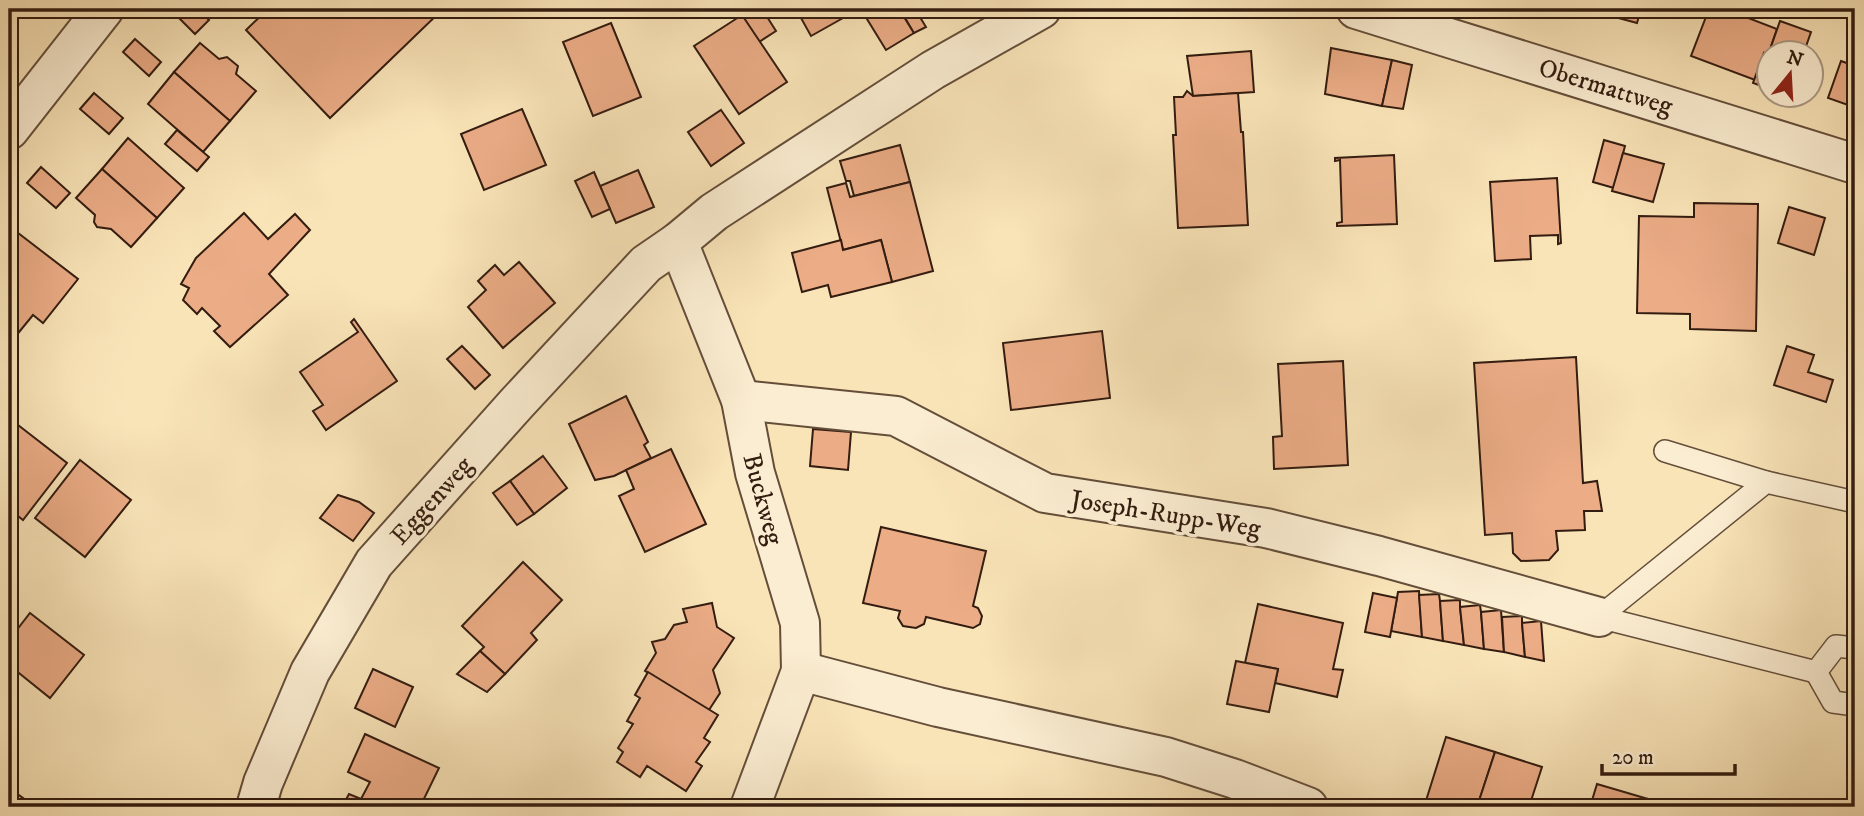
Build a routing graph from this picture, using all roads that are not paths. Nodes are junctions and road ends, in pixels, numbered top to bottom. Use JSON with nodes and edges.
{"nodes":[{"id":1,"x":104,"y":9,"type":"edge"},
{"id":2,"x":1041,"y":9,"type":"edge"},
{"id":3,"x":1356,"y":9,"type":"edge"},
{"id":4,"x":9,"y":130,"type":"edge"},
{"id":5,"x":1855,"y":164,"type":"edge"},
{"id":6,"x":678,"y":242,"type":"junction"},
{"id":7,"x":741,"y":400,"type":"junction"},
{"id":8,"x":1665,"y":451,"type":"dead end"},
{"id":9,"x":1766,"y":482,"type":"junction"},
{"id":10,"x":1855,"y":502,"type":"edge"},
{"id":11,"x":1599,"y":617,"type":"junction"},
{"id":12,"x":1855,"y":648,"type":"edge"},
{"id":13,"x":800,"y":671,"type":"junction"},
{"id":14,"x":1816,"y":672,"type":"junction"},
{"id":15,"x":1855,"y":705,"type":"edge"},
{"id":16,"x":256,"y":807,"type":"edge"},
{"id":17,"x":750,"y":807,"type":"edge"},
{"id":18,"x":1308,"y":807,"type":"edge"}],
"edges":[{"from":1,"to":4,"type":"street"},
{"from":2,"to":6,"type":"street"},
{"from":3,"to":5,"type":"street","name":"Obermattweg"},
{"from":6,"to":7,"type":"street","name":"Buckweg"},
{"from":6,"to":16,"type":"street","name":"Eggenweg"},
{"from":7,"to":11,"type":"street","name":"Joseph-Rupp-Weg"},
{"from":7,"to":13,"type":"street","name":"Buckweg"},
{"from":8,"to":9,"type":"lane"},
{"from":9,"to":10,"type":"lane"},
{"from":9,"to":11,"type":"lane"},
{"from":11,"to":14,"type":"lane"},
{"from":12,"to":14,"type":"lane"},
{"from":13,"to":17,"type":"street"},
{"from":13,"to":18,"type":"street"},
{"from":14,"to":15,"type":"lane"}]}
